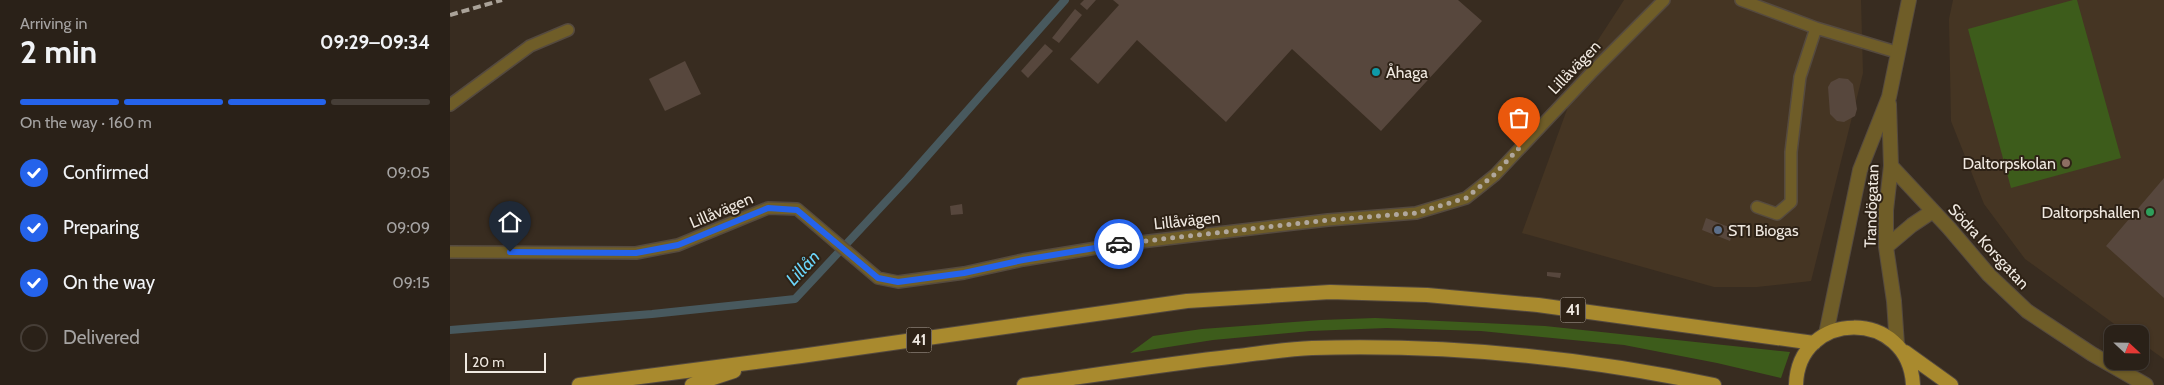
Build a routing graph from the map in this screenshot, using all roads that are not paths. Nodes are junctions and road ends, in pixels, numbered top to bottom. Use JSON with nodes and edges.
{"nodes":[{"id":1,"x":1664,"y":0,"type":"edge"},
{"id":2,"x":1741,"y":0,"type":"edge"},
{"id":3,"x":1908,"y":0,"type":"edge"},
{"id":4,"x":1816,"y":28,"type":"junction"},
{"id":5,"x":568,"y":30,"type":"dead end"},
{"id":6,"x":1896,"y":52,"type":"junction"},
{"id":7,"x":1888,"y":97,"type":"junction"},
{"id":8,"x":450,"y":105,"type":"edge"},
{"id":9,"x":1891,"y":166,"type":"junction"},
{"id":10,"x":1757,"y":208,"type":"dead end"},
{"id":11,"x":1933,"y":211,"type":"junction"},
{"id":12,"x":1886,"y":247,"type":"junction"},
{"id":13,"x":450,"y":252,"type":"edge"},
{"id":14,"x":1826,"y":334,"type":"junction"},
{"id":15,"x":1814,"y":342,"type":"junction"},
{"id":16,"x":1900,"y":348,"type":"junction"},
{"id":17,"x":765,"y":361,"type":"junction"},
{"id":18,"x":579,"y":385,"type":"edge"},
{"id":19,"x":692,"y":385,"type":"edge"},
{"id":20,"x":1024,"y":385,"type":"edge"},
{"id":21,"x":1714,"y":385,"type":"edge"},
{"id":22,"x":1796,"y":385,"type":"edge"},
{"id":23,"x":1913,"y":385,"type":"edge"},
{"id":24,"x":1951,"y":385,"type":"edge"},
{"id":25,"x":2146,"y":385,"type":"edge"}],
"edges":[{"from":1,"to":13,"type":"lane","name":"Lillåvägen"},
{"from":2,"to":4,"type":"lane"},
{"from":3,"to":6,"type":"street","name":"Trandögatan"},
{"from":4,"to":6,"type":"lane"},
{"from":4,"to":10,"type":"lane"},
{"from":5,"to":8,"type":"lane"},
{"from":6,"to":7,"type":"street","name":"Trandögatan"},
{"from":7,"to":9,"type":"street","name":"Trandögatan"},
{"from":7,"to":14,"type":"street","name":"Trandögatan"},
{"from":9,"to":11,"type":"street","name":"Södra Korsgatan"},
{"from":9,"to":12,"type":"street","name":"Trandögatan"},
{"from":11,"to":12,"type":"street","name":"Södra Korsgatan"},
{"from":11,"to":25,"type":"street","name":"Södra Korsgatan"},
{"from":12,"to":16,"type":"street","name":"Trandögatan"},
{"from":14,"to":15,"type":"main road"},
{"from":14,"to":16,"type":"main road"},
{"from":15,"to":17,"type":"main road","number":"41"},
{"from":15,"to":22,"type":"main road"},
{"from":16,"to":23,"type":"main road"},
{"from":16,"to":24,"type":"main road"},
{"from":17,"to":18,"type":"main road","number":"41"},
{"from":17,"to":19,"type":"main road"},
{"from":20,"to":21,"type":"main road"}]}
